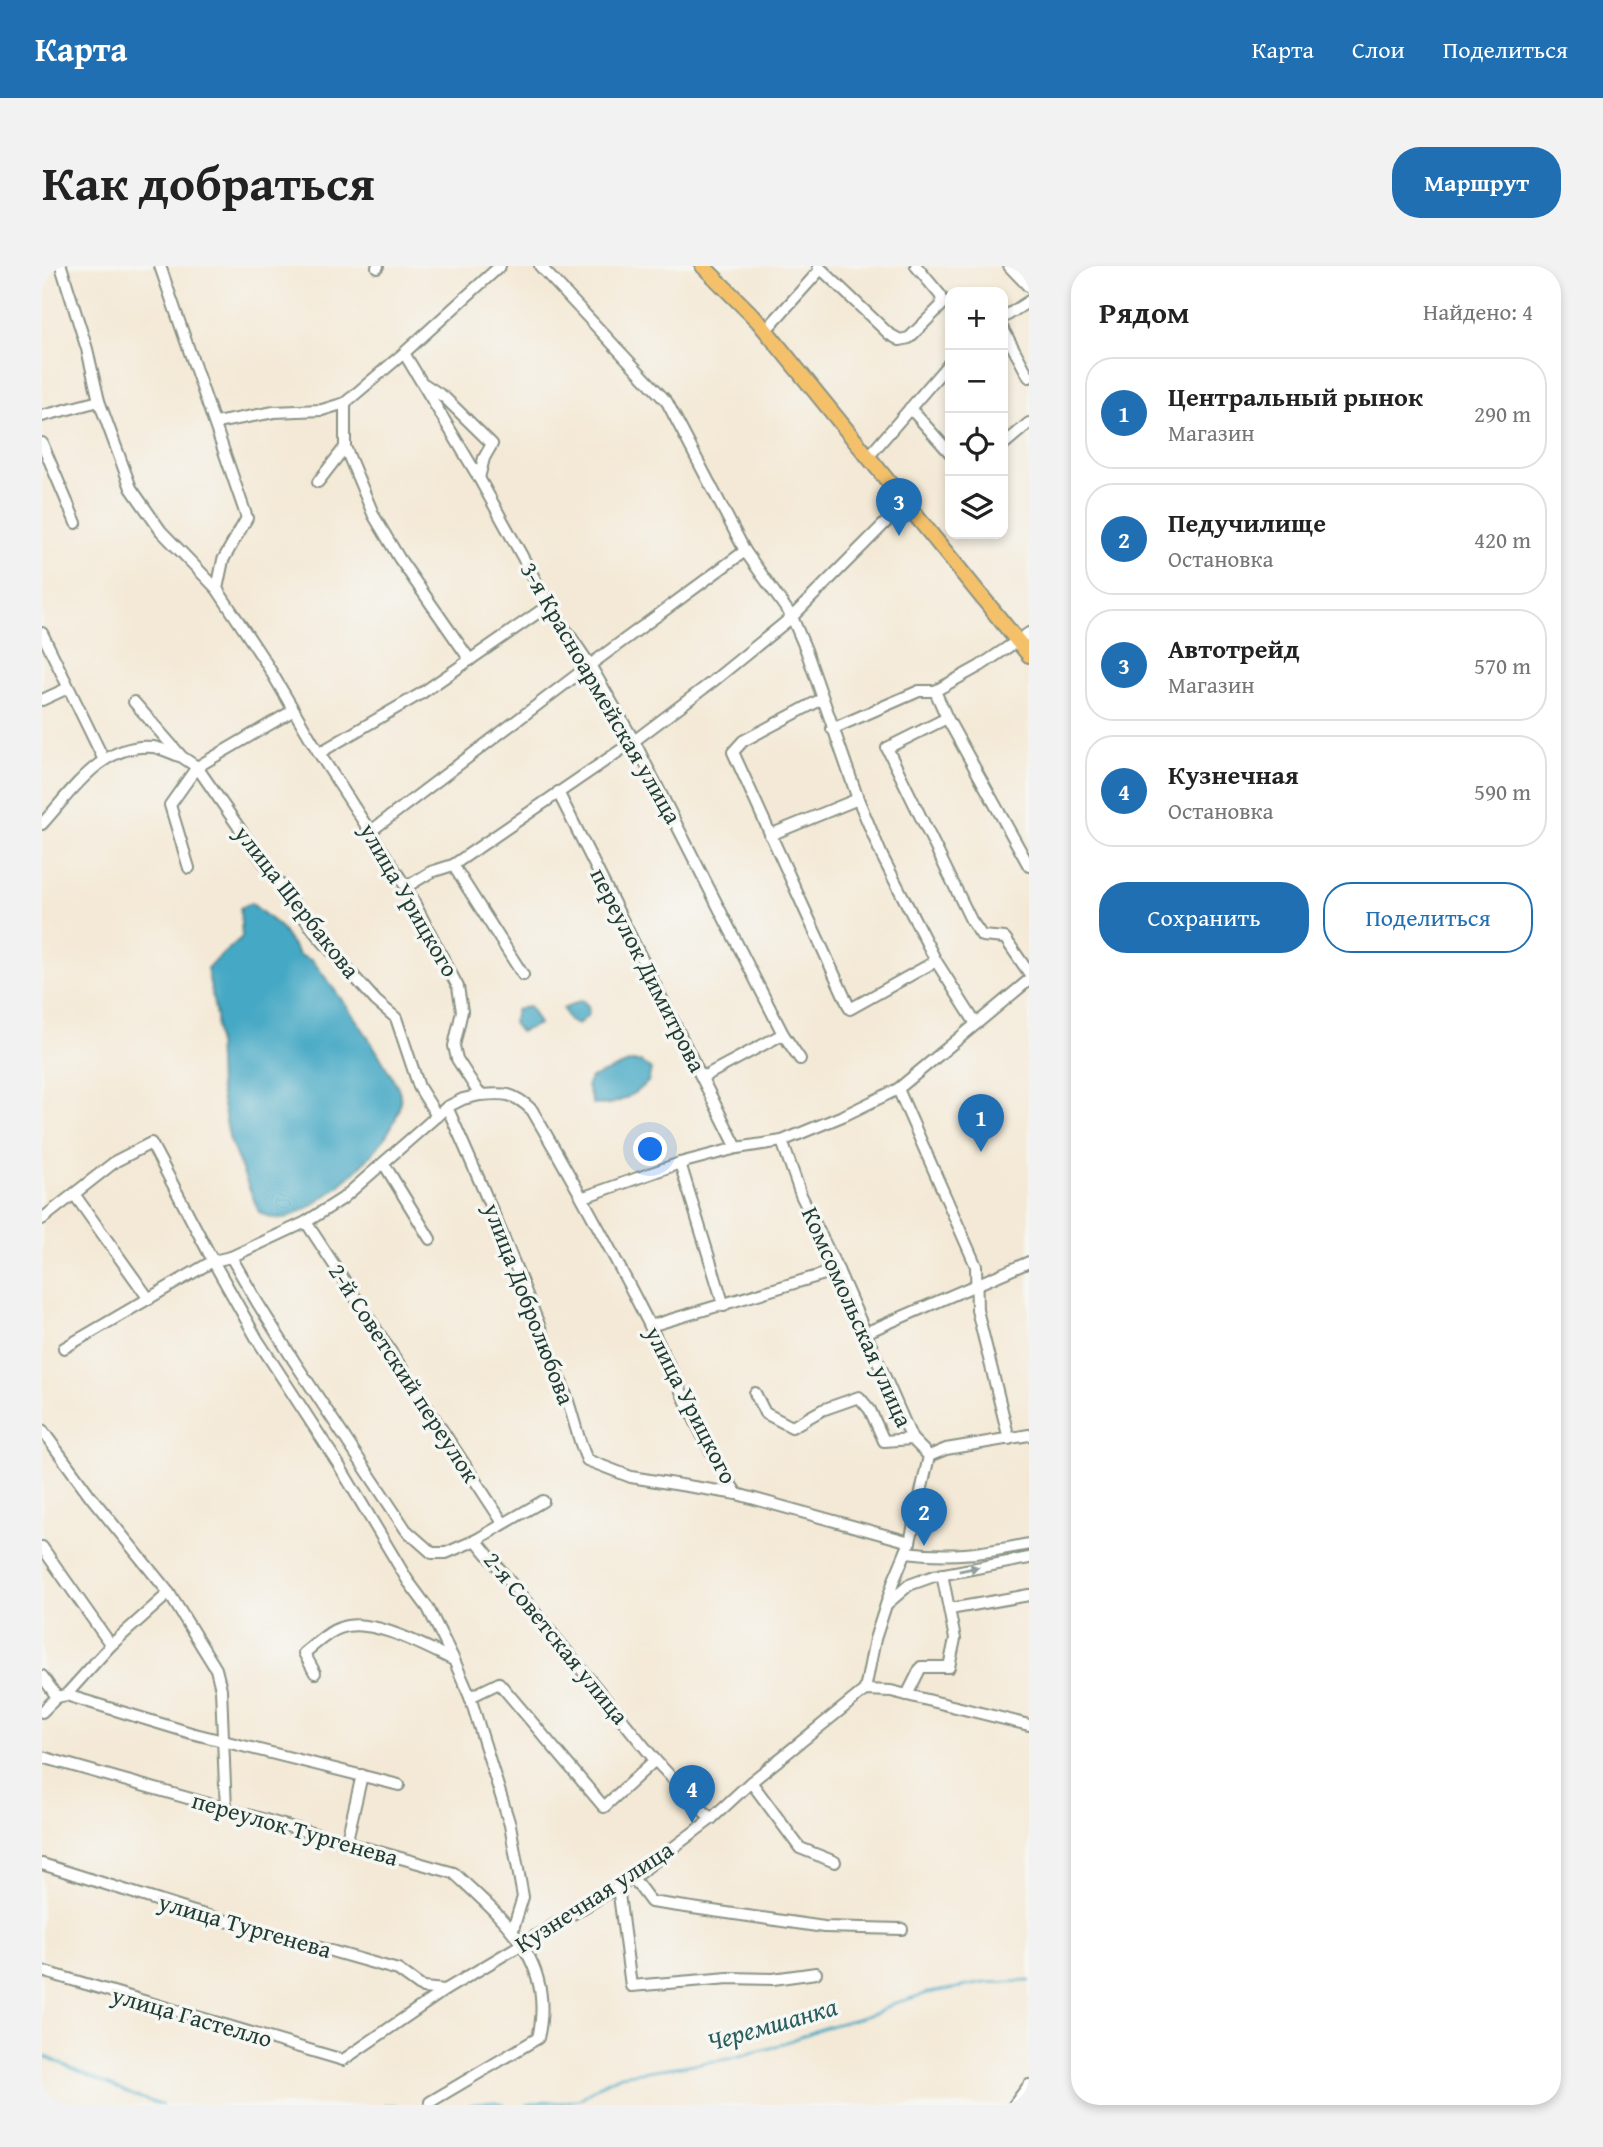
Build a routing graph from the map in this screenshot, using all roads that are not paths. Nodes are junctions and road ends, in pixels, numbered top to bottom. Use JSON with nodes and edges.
{"nodes":[{"id":1,"x":61,"y":266,"type":"edge"},
{"id":2,"x":160,"y":266,"type":"edge"},
{"id":3,"x":500,"y":266,"type":"edge"},
{"id":4,"x":540,"y":266,"type":"edge"},
{"id":5,"x":703,"y":266,"type":"edge"},
{"id":6,"x":916,"y":266,"type":"edge"},
{"id":7,"x":1009,"y":266,"type":"edge"},
{"id":8,"x":819,"y":268,"type":"edge"},
{"id":9,"x":1029,"y":287,"type":"edge"},
{"id":10,"x":1029,"y":301,"type":"edge"},
{"id":11,"x":1008,"y":315,"type":"edge"},
{"id":12,"x":765,"y":331,"type":"junction"},
{"id":13,"x":1008,"y":338,"type":"edge"},
{"id":14,"x":404,"y":353,"type":"junction"},
{"id":15,"x":945,"y":368,"type":"edge"},
{"id":16,"x":1029,"y":377,"type":"edge"},
{"id":17,"x":419,"y":381,"type":"junction"},
{"id":18,"x":99,"y":401,"type":"junction"},
{"id":19,"x":345,"y":403,"type":"junction"},
{"id":20,"x":910,"y":408,"type":"junction"},
{"id":21,"x":43,"y":413,"type":"edge"},
{"id":22,"x":1029,"y":423,"type":"edge"},
{"id":23,"x":216,"y":424,"type":"junction"},
{"id":24,"x":1008,"y":441,"type":"edge"},
{"id":25,"x":42,"y":443,"type":"edge"},
{"id":26,"x":345,"y":447,"type":"junction"},
{"id":27,"x":945,"y":447,"type":"edge"},
{"id":28,"x":869,"y":456,"type":"junction"},
{"id":29,"x":479,"y":478,"type":"junction"},
{"id":30,"x":318,"y":482,"type":"dead end"},
{"id":31,"x":906,"y":502,"type":"junction"},
{"id":32,"x":76,"y":523,"type":"dead end"},
{"id":33,"x":745,"y":551,"type":"junction"},
{"id":34,"x":217,"y":589,"type":"junction"},
{"id":35,"x":549,"y":605,"type":"junction"},
{"id":36,"x":792,"y":617,"type":"junction"},
{"id":37,"x":42,"y":633,"type":"edge"},
{"id":38,"x":1023,"y":638,"type":"edge"},
{"id":39,"x":1029,"y":655,"type":"edge"},
{"id":40,"x":470,"y":660,"type":"junction"},
{"id":41,"x":590,"y":664,"type":"junction"},
{"id":42,"x":68,"y":688,"type":"junction"},
{"id":43,"x":935,"y":691,"type":"junction"},
{"id":44,"x":822,"y":699,"type":"junction"},
{"id":45,"x":42,"y":700,"type":"edge"},
{"id":46,"x":134,"y":702,"type":"dead end"},
{"id":47,"x":294,"y":710,"type":"junction"},
{"id":48,"x":947,"y":718,"type":"junction"},
{"id":49,"x":832,"y":729,"type":"junction"},
{"id":50,"x":634,"y":741,"type":"junction"},
{"id":51,"x":319,"y":753,"type":"junction"},
{"id":52,"x":181,"y":757,"type":"junction"},
{"id":53,"x":103,"y":758,"type":"junction"},
{"id":54,"x":197,"y":767,"type":"junction"},
{"id":55,"x":558,"y":792,"type":"junction"},
{"id":56,"x":858,"y":799,"type":"junction"},
{"id":57,"x":42,"y":824,"type":"edge"},
{"id":58,"x":371,"y":831,"type":"junction"},
{"id":59,"x":770,"y":835,"type":"junction"},
{"id":60,"x":453,"y":864,"type":"junction"},
{"id":61,"x":1029,"y":866,"type":"edge"},
{"id":62,"x":189,"y":867,"type":"dead end"},
{"id":63,"x":405,"y":887,"type":"junction"},
{"id":64,"x":936,"y":961,"type":"junction"},
{"id":65,"x":1029,"y":974,"type":"edge"},
{"id":66,"x":523,"y":975,"type":"dead end"},
{"id":67,"x":1029,"y":980,"type":"edge"},
{"id":68,"x":976,"y":1024,"type":"junction"},
{"id":69,"x":783,"y":1034,"type":"junction"},
{"id":70,"x":800,"y":1059,"type":"dead end"},
{"id":71,"x":703,"y":1077,"type":"junction"},
{"id":72,"x":898,"y":1089,"type":"junction"},
{"id":73,"x":480,"y":1095,"type":"junction"},
{"id":74,"x":447,"y":1107,"type":"junction"},
{"id":75,"x":437,"y":1116,"type":"junction"},
{"id":76,"x":782,"y":1141,"type":"junction"},
{"id":77,"x":737,"y":1148,"type":"junction"},
{"id":78,"x":680,"y":1163,"type":"junction"},
{"id":79,"x":384,"y":1164,"type":"junction"},
{"id":80,"x":74,"y":1194,"type":"junction"},
{"id":81,"x":584,"y":1198,"type":"junction"},
{"id":82,"x":42,"y":1219,"type":"edge"},
{"id":83,"x":306,"y":1222,"type":"junction"},
{"id":84,"x":430,"y":1239,"type":"dead end"},
{"id":85,"x":231,"y":1257,"type":"junction"},
{"id":86,"x":213,"y":1261,"type":"junction"},
{"id":87,"x":1029,"y":1262,"type":"edge"},
{"id":88,"x":838,"y":1270,"type":"junction"},
{"id":89,"x":976,"y":1286,"type":"junction"},
{"id":90,"x":149,"y":1299,"type":"junction"},
{"id":91,"x":723,"y":1306,"type":"junction"},
{"id":92,"x":650,"y":1326,"type":"junction"},
{"id":93,"x":865,"y":1333,"type":"junction"},
{"id":94,"x":64,"y":1348,"type":"dead end"},
{"id":95,"x":755,"y":1393,"type":"dead end"},
{"id":96,"x":42,"y":1430,"type":"edge"},
{"id":97,"x":1029,"y":1436,"type":"edge"},
{"id":98,"x":1009,"y":1438,"type":"junction"},
{"id":99,"x":912,"y":1439,"type":"junction"},
{"id":100,"x":929,"y":1456,"type":"junction"},
{"id":101,"x":737,"y":1494,"type":"junction"},
{"id":102,"x":543,"y":1501,"type":"dead end"},
{"id":103,"x":503,"y":1523,"type":"junction"},
{"id":104,"x":406,"y":1530,"type":"junction"},
{"id":105,"x":476,"y":1540,"type":"junction"},
{"id":106,"x":387,"y":1544,"type":"junction"},
{"id":107,"x":1029,"y":1544,"type":"edge"},
{"id":108,"x":42,"y":1547,"type":"edge"},
{"id":109,"x":908,"y":1547,"type":"junction"},
{"id":110,"x":1029,"y":1558,"type":"edge"},
{"id":111,"x":942,"y":1574,"type":"junction"},
{"id":112,"x":169,"y":1593,"type":"junction"},
{"id":113,"x":1029,"y":1595,"type":"edge"},
{"id":114,"x":886,"y":1605,"type":"junction"},
{"id":115,"x":950,"y":1609,"type":"junction"},
{"id":116,"x":110,"y":1645,"type":"junction"},
{"id":117,"x":454,"y":1660,"type":"junction"},
{"id":118,"x":316,"y":1673,"type":"dead end"},
{"id":119,"x":42,"y":1676,"type":"edge"},
{"id":120,"x":865,"y":1690,"type":"junction"},
{"id":121,"x":907,"y":1695,"type":"junction"},
{"id":122,"x":62,"y":1696,"type":"junction"},
{"id":123,"x":470,"y":1697,"type":"junction"},
{"id":124,"x":42,"y":1713,"type":"edge"},
{"id":125,"x":1029,"y":1725,"type":"edge"},
{"id":126,"x":223,"y":1740,"type":"junction"},
{"id":127,"x":42,"y":1757,"type":"edge"},
{"id":128,"x":655,"y":1760,"type":"junction"},
{"id":129,"x":362,"y":1775,"type":"junction"},
{"id":130,"x":751,"y":1782,"type":"junction"},
{"id":131,"x":399,"y":1785,"type":"dead end"},
{"id":132,"x":226,"y":1810,"type":"junction"},
{"id":133,"x":711,"y":1819,"type":"junction"},
{"id":134,"x":346,"y":1844,"type":"junction"},
{"id":135,"x":835,"y":1862,"type":"dead end"},
{"id":136,"x":42,"y":1864,"type":"edge"},
{"id":137,"x":633,"y":1878,"type":"junction"},
{"id":138,"x":618,"y":1887,"type":"junction"},
{"id":139,"x":513,"y":1929,"type":"junction"},
{"id":140,"x":902,"y":1929,"type":"dead end"},
{"id":141,"x":523,"y":1944,"type":"junction"},
{"id":142,"x":42,"y":1971,"type":"edge"},
{"id":143,"x":816,"y":1973,"type":"dead end"},
{"id":144,"x":445,"y":1990,"type":"junction"},
{"id":145,"x":343,"y":2060,"type":"joint"},
{"id":146,"x":1029,"y":2085,"type":"edge"},
{"id":147,"x":430,"y":2102,"type":"dead end"},
{"id":148,"x":1014,"y":2105,"type":"edge"}],
"edges":[{"from":1,"to":18,"type":"street","name":"улица Урицкого"},
{"from":2,"to":23,"type":"street"},
{"from":3,"to":14,"type":"street"},
{"from":4,"to":33,"type":"street"},
{"from":5,"to":12,"type":"main road"},
{"from":6,"to":8,"type":"street"},
{"from":7,"to":9,"type":"street"},
{"from":8,"to":12,"type":"street"},
{"from":10,"to":11,"type":"street"},
{"from":12,"to":28,"type":"main road"},
{"from":13,"to":16,"type":"street"},
{"from":14,"to":17,"type":"street","name":"3-я Красноармейская улица"},
{"from":14,"to":19,"type":"street"},
{"from":15,"to":20,"type":"street"},
{"from":17,"to":29,"type":"street","name":"3-я Красноармейская улица"},
{"from":17,"to":29,"type":"street"},
{"from":18,"to":21,"type":"street"},
{"from":18,"to":34,"type":"street","name":"улица Урицкого"},
{"from":19,"to":23,"type":"street"},
{"from":19,"to":26,"type":"street"},
{"from":20,"to":27,"type":"street"},
{"from":20,"to":28,"type":"street"},
{"from":22,"to":24,"type":"street"},
{"from":23,"to":34,"type":"street"},
{"from":25,"to":32,"type":"street"},
{"from":26,"to":30,"type":"street"},
{"from":26,"to":40,"type":"street"},
{"from":28,"to":31,"type":"main road"},
{"from":29,"to":35,"type":"street","name":"3-я Красноармейская улица"},
{"from":31,"to":36,"type":"street"},
{"from":31,"to":38,"type":"main road"},
{"from":33,"to":36,"type":"street"},
{"from":33,"to":41,"type":"street"},
{"from":34,"to":47,"type":"street","name":"улица Урицкого"},
{"from":35,"to":40,"type":"street"},
{"from":35,"to":41,"type":"street","name":"3-я Красноармейская улица"},
{"from":36,"to":44,"type":"street"},
{"from":36,"to":50,"type":"street"},
{"from":37,"to":42,"type":"street"},
{"from":38,"to":39,"type":"main road"},
{"from":38,"to":43,"type":"street"},
{"from":40,"to":51,"type":"street"},
{"from":41,"to":50,"type":"street","name":"3-я Красноармейская улица"},
{"from":41,"to":58,"type":"street"},
{"from":42,"to":45,"type":"street"},
{"from":42,"to":53,"type":"street"},
{"from":43,"to":48,"type":"street"},
{"from":43,"to":49,"type":"street"},
{"from":44,"to":49,"type":"street"},
{"from":44,"to":59,"type":"street"},
{"from":46,"to":52,"type":"street","name":"улица Щербакова"},
{"from":47,"to":51,"type":"street","name":"улица Урицкого"},
{"from":47,"to":54,"type":"street"},
{"from":48,"to":61,"type":"street"},
{"from":48,"to":65,"type":"street"},
{"from":49,"to":56,"type":"street"},
{"from":50,"to":55,"type":"street"},
{"from":50,"to":69,"type":"street","name":"3-я Красноармейская улица"},
{"from":51,"to":58,"type":"street","name":"улица Урицкого"},
{"from":52,"to":53,"type":"street"},
{"from":52,"to":54,"type":"street","name":"улица Щербакова"},
{"from":53,"to":57,"type":"street"},
{"from":54,"to":62,"type":"street"},
{"from":54,"to":75,"type":"street","name":"улица Щербакова"},
{"from":55,"to":60,"type":"street"},
{"from":55,"to":71,"type":"street","name":"переулок Димитрова"},
{"from":56,"to":59,"type":"street"},
{"from":56,"to":64,"type":"street"},
{"from":58,"to":63,"type":"street","name":"улица Урицкого"},
{"from":59,"to":64,"type":"street"},
{"from":60,"to":63,"type":"street"},
{"from":60,"to":66,"type":"street"},
{"from":63,"to":73,"type":"street","name":"улица Урицкого"},
{"from":64,"to":68,"type":"street"},
{"from":67,"to":68,"type":"street"},
{"from":68,"to":72,"type":"street"},
{"from":69,"to":70,"type":"street","name":"3-я Красноармейская улица"},
{"from":69,"to":71,"type":"street"},
{"from":71,"to":77,"type":"street","name":"переулок Димитрова"},
{"from":72,"to":76,"type":"street"},
{"from":72,"to":89,"type":"street"},
{"from":73,"to":74,"type":"street"},
{"from":73,"to":81,"type":"street","name":"улица Урицкого"},
{"from":74,"to":75,"type":"street"},
{"from":74,"to":101,"type":"street","name":"улица Добролюбова"},
{"from":75,"to":79,"type":"street"},
{"from":76,"to":77,"type":"street"},
{"from":76,"to":88,"type":"street","name":"Комсомольская улица"},
{"from":77,"to":78,"type":"street"},
{"from":78,"to":81,"type":"street"},
{"from":78,"to":91,"type":"street"},
{"from":79,"to":83,"type":"street"},
{"from":79,"to":84,"type":"street"},
{"from":80,"to":82,"type":"street"},
{"from":80,"to":86,"type":"street"},
{"from":80,"to":90,"type":"street"},
{"from":81,"to":92,"type":"street","name":"улица Урицкого"},
{"from":83,"to":85,"type":"street"},
{"from":83,"to":103,"type":"street","name":"2-й Советский переулок"},
{"from":85,"to":86,"type":"street"},
{"from":85,"to":104,"type":"street","name":"2-я Советская улица"},
{"from":86,"to":90,"type":"street"},
{"from":86,"to":106,"type":"street"},
{"from":87,"to":89,"type":"street"},
{"from":88,"to":91,"type":"street"},
{"from":88,"to":93,"type":"street","name":"Комсомольская улица"},
{"from":89,"to":93,"type":"street"},
{"from":89,"to":98,"type":"street"},
{"from":90,"to":94,"type":"street"},
{"from":91,"to":92,"type":"street"},
{"from":92,"to":101,"type":"street","name":"улица Урицкого"},
{"from":93,"to":99,"type":"street","name":"Комсомольская улица"},
{"from":95,"to":99,"type":"street"},
{"from":96,"to":112,"type":"street"},
{"from":97,"to":98,"type":"street"},
{"from":98,"to":100,"type":"street"},
{"from":99,"to":100,"type":"street","name":"Комсомольская улица"},
{"from":100,"to":109,"type":"street"},
{"from":101,"to":109,"type":"street"},
{"from":102,"to":103,"type":"street"},
{"from":103,"to":105,"type":"street"},
{"from":104,"to":105,"type":"street","name":"2-я Советская улица"},
{"from":104,"to":106,"type":"street"},
{"from":105,"to":128,"type":"street","name":"2-я Советская улица"},
{"from":106,"to":117,"type":"street"},
{"from":107,"to":109,"type":"street"},
{"from":108,"to":116,"type":"street"},
{"from":109,"to":114,"type":"street"},
{"from":111,"to":110,"type":"street","one_way":true},
{"from":111,"to":114,"type":"street"},
{"from":111,"to":115,"type":"street"},
{"from":112,"to":116,"type":"street"},
{"from":112,"to":126,"type":"street"},
{"from":113,"to":115,"type":"street"},
{"from":114,"to":120,"type":"street"},
{"from":115,"to":121,"type":"street"},
{"from":116,"to":122,"type":"street"},
{"from":117,"to":118,"type":"street"},
{"from":117,"to":123,"type":"street"},
{"from":119,"to":122,"type":"street"},
{"from":120,"to":121,"type":"street"},
{"from":120,"to":130,"type":"street","name":"Кузнечная улица"},
{"from":121,"to":125,"type":"street"},
{"from":122,"to":124,"type":"street"},
{"from":122,"to":126,"type":"street"},
{"from":123,"to":128,"type":"street"},
{"from":123,"to":139,"type":"street"},
{"from":126,"to":129,"type":"street"},
{"from":126,"to":132,"type":"street"},
{"from":127,"to":132,"type":"street","name":"переулок Тургенева"},
{"from":128,"to":133,"type":"street","name":"2-я Советская улица"},
{"from":129,"to":131,"type":"street"},
{"from":129,"to":134,"type":"street"},
{"from":130,"to":133,"type":"street","name":"Кузнечная улица"},
{"from":130,"to":135,"type":"street"},
{"from":132,"to":134,"type":"street","name":"переулок Тургенева"},
{"from":133,"to":137,"type":"street","name":"Кузнечная улица"},
{"from":134,"to":139,"type":"street","name":"переулок Тургенева"},
{"from":136,"to":144,"type":"street","name":"улица Тургенева"},
{"from":137,"to":138,"type":"street","name":"Кузнечная улица"},
{"from":137,"to":140,"type":"street"},
{"from":138,"to":141,"type":"street","name":"Кузнечная улица"},
{"from":138,"to":143,"type":"street"},
{"from":139,"to":141,"type":"street","name":"переулок Тургенева"},
{"from":141,"to":144,"type":"street","name":"Кузнечная улица"},
{"from":141,"to":147,"type":"street","name":"переулок Тургенева"},
{"from":142,"to":145,"type":"street","name":"улица Гастелло"},
{"from":144,"to":145,"type":"street","name":"Кузнечная улица"},
{"from":146,"to":148,"type":"street"}]}
